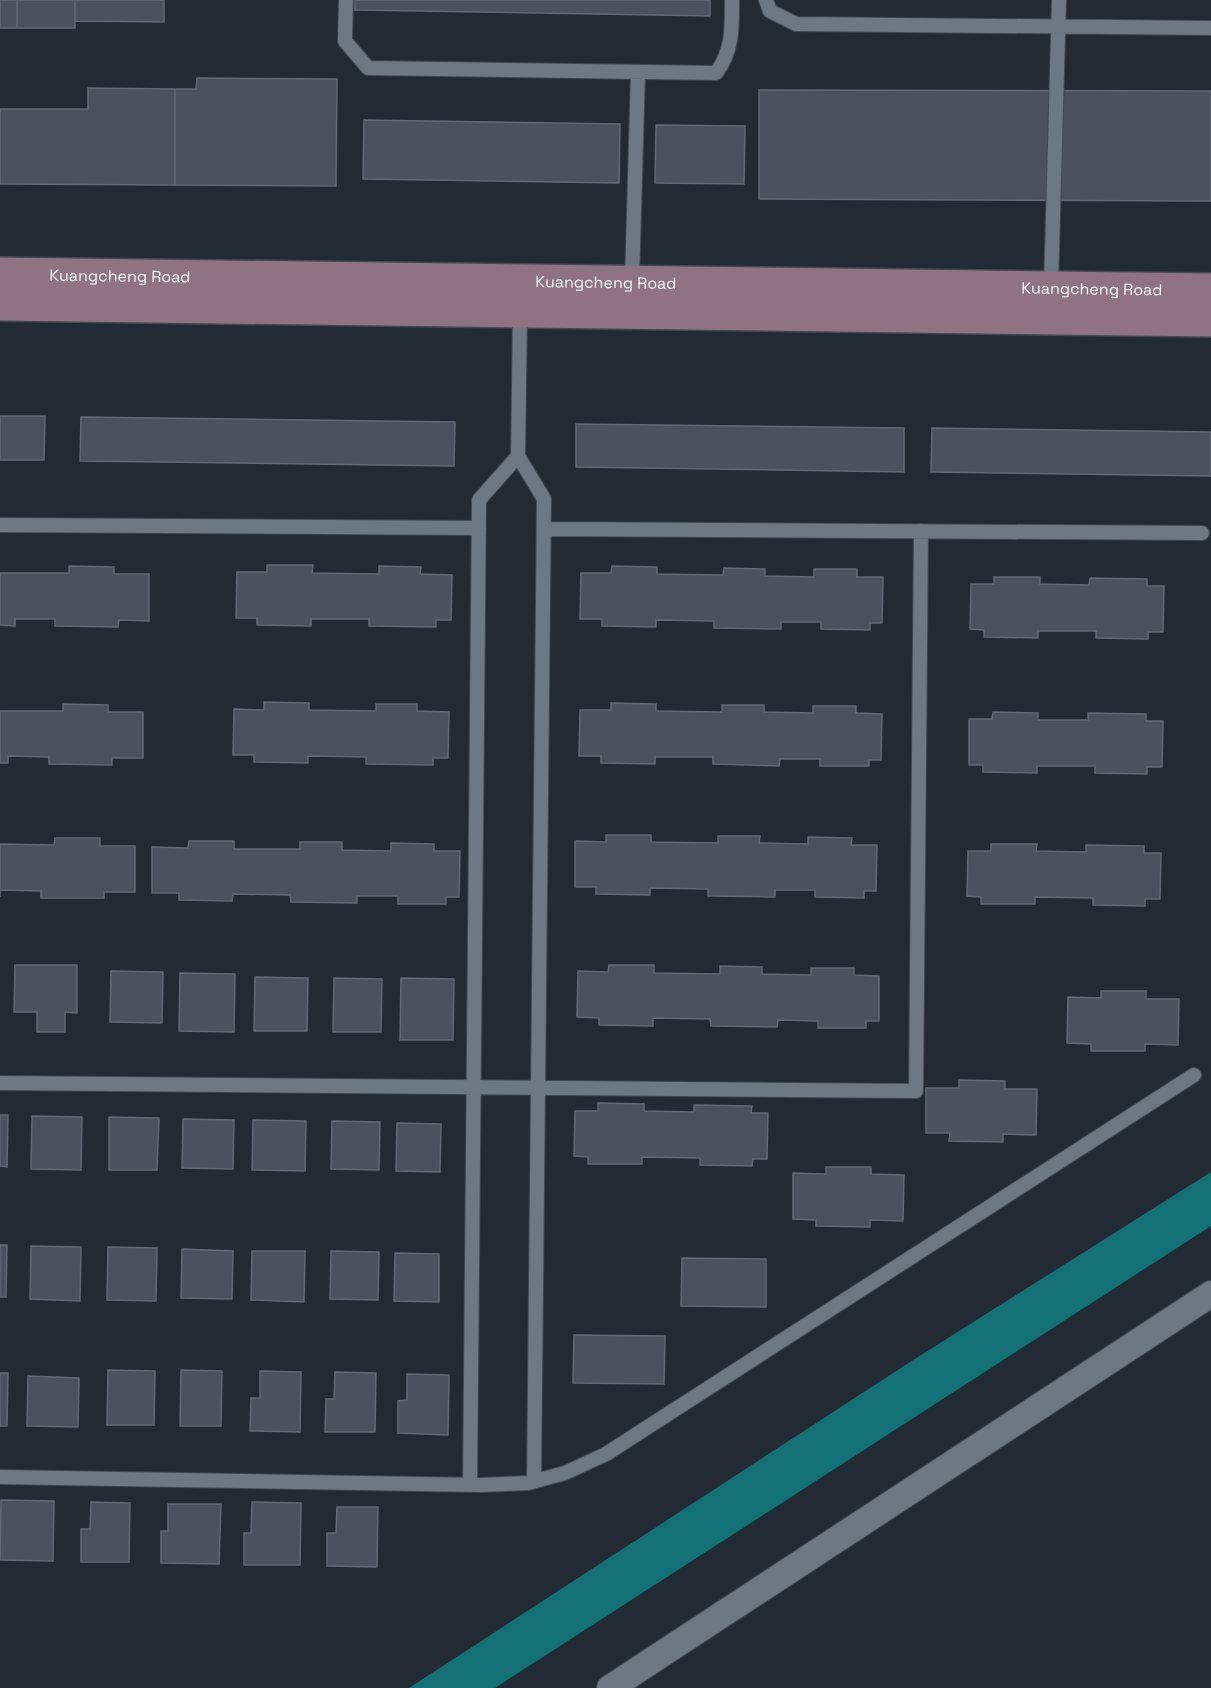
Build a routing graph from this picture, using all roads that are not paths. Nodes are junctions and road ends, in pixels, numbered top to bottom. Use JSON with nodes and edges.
{"nodes":[{"id":1,"x":346,"y":0,"type":"edge"},
{"id":2,"x":732,"y":0,"type":"edge"},
{"id":3,"x":766,"y":0,"type":"edge"},
{"id":4,"x":1059,"y":0,"type":"edge"},
{"id":5,"x":1059,"y":26,"type":"junction"},
{"id":6,"x":1211,"y":28,"type":"edge"},
{"id":7,"x":638,"y":72,"type":"junction"},
{"id":8,"x":0,"y":274,"type":"edge"},
{"id":9,"x":632,"y":282,"type":"junction"},
{"id":10,"x":1051,"y":287,"type":"junction"},
{"id":11,"x":1211,"y":290,"type":"edge"},
{"id":12,"x":0,"y":304,"type":"edge"},
{"id":13,"x":520,"y":311,"type":"junction"},
{"id":14,"x":1211,"y":320,"type":"edge"},
{"id":15,"x":518,"y":456,"type":"junction"},
{"id":16,"x":0,"y":525,"type":"edge"},
{"id":17,"x":479,"y":528,"type":"junction"},
{"id":18,"x":544,"y":529,"type":"junction"},
{"id":19,"x":921,"y":531,"type":"junction"},
{"id":20,"x":1202,"y":533,"type":"dead end"},
{"id":21,"x":1194,"y":1075,"type":"dead end"},
{"id":22,"x":0,"y":1083,"type":"edge"},
{"id":23,"x":474,"y":1087,"type":"junction"},
{"id":24,"x":538,"y":1087,"type":"junction"},
{"id":25,"x":1211,"y":1294,"type":"edge"},
{"id":26,"x":0,"y":1477,"type":"edge"},
{"id":27,"x":534,"y":1481,"type":"junction"},
{"id":28,"x":470,"y":1485,"type":"junction"},
{"id":29,"x":610,"y":1688,"type":"edge"}],
"edges":[{"from":1,"to":7,"type":"lane"},
{"from":2,"to":7,"type":"lane"},
{"from":3,"to":5,"type":"lane"},
{"from":4,"to":5,"type":"lane"},
{"from":5,"to":6,"type":"lane"},
{"from":5,"to":10,"type":"lane"},
{"from":7,"to":9,"type":"lane"},
{"from":8,"to":9,"type":"main road","name":"Kuangcheng Road"},
{"from":9,"to":10,"type":"main road","name":"Kuangcheng Road"},
{"from":10,"to":11,"type":"main road","name":"Kuangcheng Road"},
{"from":12,"to":13,"type":"main road","name":"Kuangcheng Road"},
{"from":13,"to":14,"type":"main road","name":"Kuangcheng Road"},
{"from":13,"to":15,"type":"lane"},
{"from":15,"to":17,"type":"lane"},
{"from":15,"to":18,"type":"lane"},
{"from":16,"to":17,"type":"lane"},
{"from":17,"to":23,"type":"lane"},
{"from":18,"to":19,"type":"lane"},
{"from":18,"to":24,"type":"lane"},
{"from":19,"to":20,"type":"lane"},
{"from":19,"to":24,"type":"lane"},
{"from":21,"to":27,"type":"lane"},
{"from":22,"to":23,"type":"lane"},
{"from":23,"to":24,"type":"lane"},
{"from":23,"to":28,"type":"lane"},
{"from":24,"to":27,"type":"lane"},
{"from":25,"to":29,"type":"street"},
{"from":26,"to":28,"type":"lane"},
{"from":27,"to":28,"type":"lane"}]}
